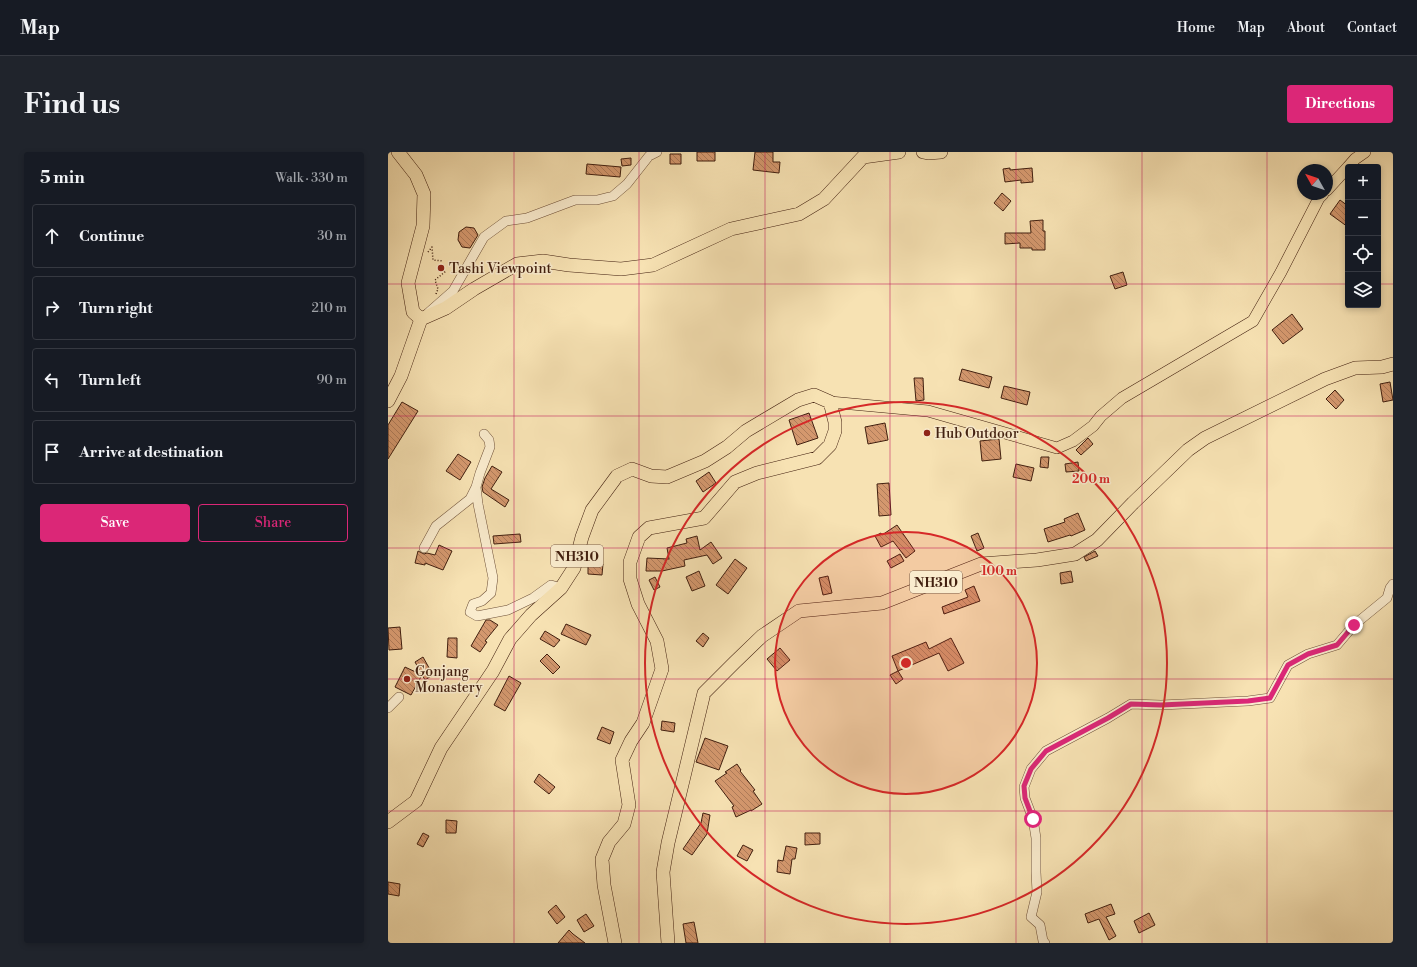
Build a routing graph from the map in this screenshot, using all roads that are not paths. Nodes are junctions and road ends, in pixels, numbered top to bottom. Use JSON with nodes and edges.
{"nodes":[{"id":1,"x":398,"y":152,"type":"edge"},
{"id":2,"x":657,"y":152,"type":"edge"},
{"id":3,"x":899,"y":152,"type":"edge"},
{"id":4,"x":923,"y":152,"type":"edge"},
{"id":5,"x":941,"y":152,"type":"edge"},
{"id":6,"x":1365,"y":152,"type":"edge"},
{"id":7,"x":1351,"y":164,"type":"edge"},
{"id":8,"x":1345,"y":170,"type":"edge"},
{"id":9,"x":1333,"y":183,"type":"edge"},
{"id":10,"x":1318,"y":200,"type":"edge"},
{"id":11,"x":421,"y":319,"type":"junction"},
{"id":12,"x":1393,"y":364,"type":"edge"},
{"id":13,"x":388,"y":401,"type":"edge"},
{"id":14,"x":830,"y":402,"type":"junction"},
{"id":15,"x":484,"y":434,"type":"dead end"},
{"id":16,"x":476,"y":487,"type":"junction"},
{"id":17,"x":424,"y":548,"type":"dead end"},
{"id":18,"x":1393,"y":584,"type":"edge"},
{"id":19,"x":561,"y":588,"type":"junction"},
{"id":20,"x":399,"y":698,"type":"dead end"},
{"id":21,"x":388,"y":708,"type":"edge"},
{"id":22,"x":416,"y":801,"type":"junction"},
{"id":23,"x":388,"y":822,"type":"edge"},
{"id":24,"x":388,"y":829,"type":"edge"},
{"id":25,"x":615,"y":943,"type":"edge"},
{"id":26,"x":668,"y":943,"type":"edge"},
{"id":27,"x":1045,"y":943,"type":"edge"}],
"edges":[{"from":1,"to":11,"type":"highway"},
{"from":2,"to":11,"type":"street"},
{"from":3,"to":11,"type":"highway"},
{"from":4,"to":5,"type":"highway"},
{"from":6,"to":7,"type":"main road"},
{"from":8,"to":9,"type":"main road"},
{"from":10,"to":14,"type":"main road"},
{"from":11,"to":13,"type":"highway"},
{"from":12,"to":26,"type":"highway","number":"NH310"},
{"from":14,"to":19,"type":"highway","number":"NH310"},
{"from":14,"to":25,"type":"highway"},
{"from":15,"to":16,"type":"street"},
{"from":16,"to":17,"type":"street"},
{"from":16,"to":19,"type":"street"},
{"from":18,"to":27,"type":"street"},
{"from":19,"to":22,"type":"highway","number":"NH310"},
{"from":20,"to":21,"type":"street"},
{"from":22,"to":23,"type":"highway","number":"NH310"},
{"from":22,"to":24,"type":"street"}]}
